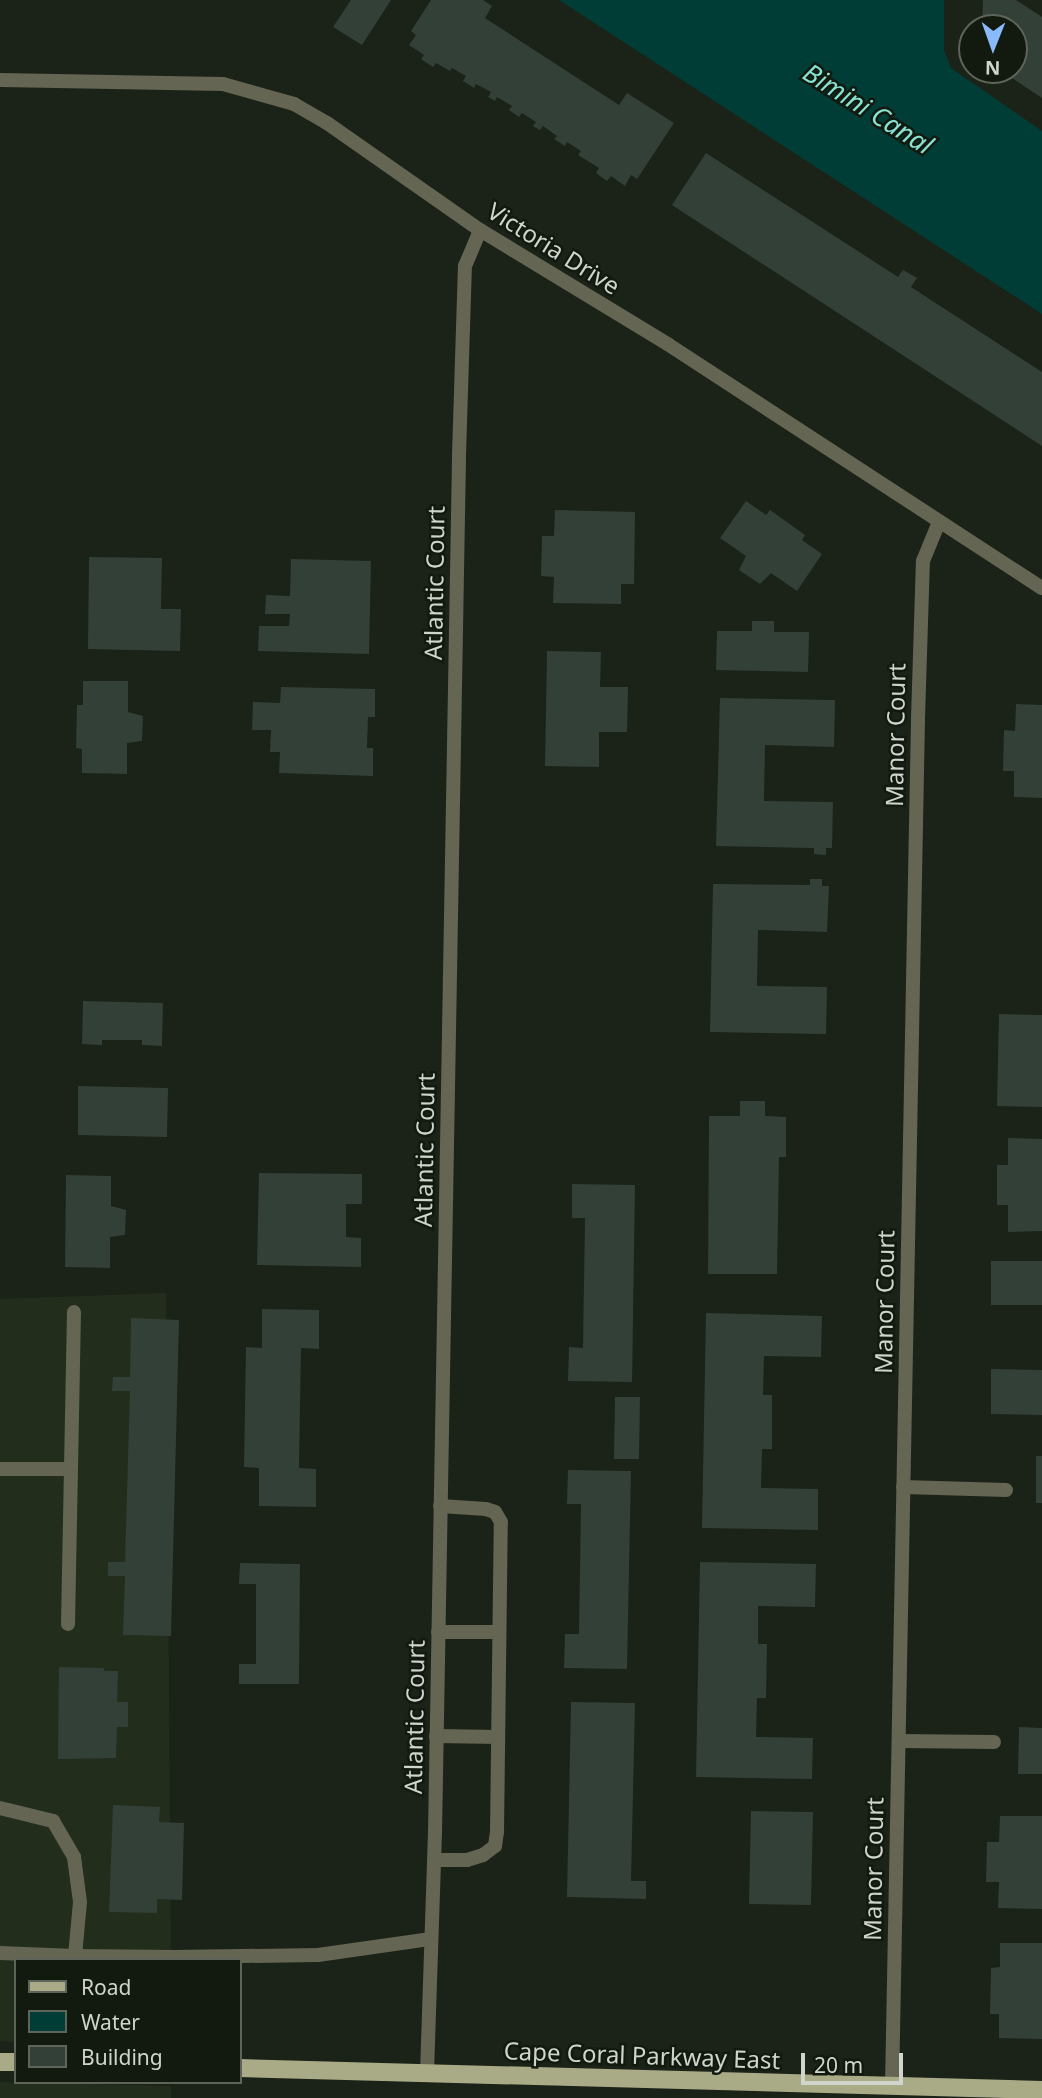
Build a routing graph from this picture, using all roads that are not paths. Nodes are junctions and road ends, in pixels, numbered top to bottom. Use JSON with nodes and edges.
{"nodes":[{"id":1,"x":0,"y":80,"type":"edge"},
{"id":2,"x":480,"y":230,"type":"junction"},
{"id":3,"x":939,"y":522,"type":"junction"},
{"id":4,"x":1042,"y":588,"type":"edge"},
{"id":5,"x":74,"y":1312,"type":"dead end"},
{"id":6,"x":0,"y":1469,"type":"edge"},
{"id":7,"x":70,"y":1469,"type":"junction"},
{"id":8,"x":903,"y":1487,"type":"junction"},
{"id":9,"x":1006,"y":1490,"type":"dead end"},
{"id":10,"x":440,"y":1506,"type":"junction"},
{"id":11,"x":68,"y":1624,"type":"dead end"},
{"id":12,"x":438,"y":1632,"type":"junction"},
{"id":13,"x":499,"y":1632,"type":"junction"},
{"id":14,"x":436,"y":1736,"type":"junction"},
{"id":15,"x":498,"y":1737,"type":"junction"},
{"id":16,"x":899,"y":1741,"type":"junction"},
{"id":17,"x":994,"y":1742,"type":"dead end"},
{"id":18,"x":0,"y":1808,"type":"edge"},
{"id":19,"x":434,"y":1860,"type":"junction"},
{"id":20,"x":431,"y":1939,"type":"junction"},
{"id":21,"x":0,"y":1953,"type":"edge"},
{"id":22,"x":75,"y":1958,"type":"edge"},
{"id":23,"x":210,"y":1958,"type":"edge"},
{"id":24,"x":242,"y":2068,"type":"edge"},
{"id":25,"x":426,"y":2073,"type":"junction"},
{"id":26,"x":892,"y":2086,"type":"junction"},
{"id":27,"x":1042,"y":2090,"type":"edge"}],
"edges":[{"from":1,"to":2,"type":"street","name":"Victoria Drive"},
{"from":2,"to":3,"type":"street","name":"Victoria Drive"},
{"from":2,"to":10,"type":"street","name":"Atlantic Court"},
{"from":3,"to":4,"type":"street","name":"Victoria Drive"},
{"from":3,"to":8,"type":"street","name":"Manor Court"},
{"from":5,"to":7,"type":"street"},
{"from":6,"to":7,"type":"street"},
{"from":7,"to":11,"type":"street"},
{"from":8,"to":9,"type":"street"},
{"from":8,"to":16,"type":"street","name":"Manor Court"},
{"from":10,"to":12,"type":"street","name":"Atlantic Court"},
{"from":10,"to":13,"type":"street"},
{"from":12,"to":13,"type":"street"},
{"from":12,"to":14,"type":"street","name":"Atlantic Court"},
{"from":13,"to":15,"type":"street"},
{"from":14,"to":15,"type":"street"},
{"from":14,"to":19,"type":"street","name":"Atlantic Court"},
{"from":15,"to":19,"type":"street"},
{"from":16,"to":17,"type":"street"},
{"from":16,"to":26,"type":"street","name":"Manor Court"},
{"from":18,"to":22,"type":"street"},
{"from":19,"to":20,"type":"street","name":"Atlantic Court"},
{"from":20,"to":23,"type":"street"},
{"from":20,"to":25,"type":"street","name":"Atlantic Court"},
{"from":21,"to":22,"type":"street"},
{"from":24,"to":25,"type":"main road","name":"Cape Coral Parkway East"},
{"from":25,"to":26,"type":"main road","name":"Cape Coral Parkway East"},
{"from":26,"to":27,"type":"main road","name":"Cape Coral Parkway East"}]}
